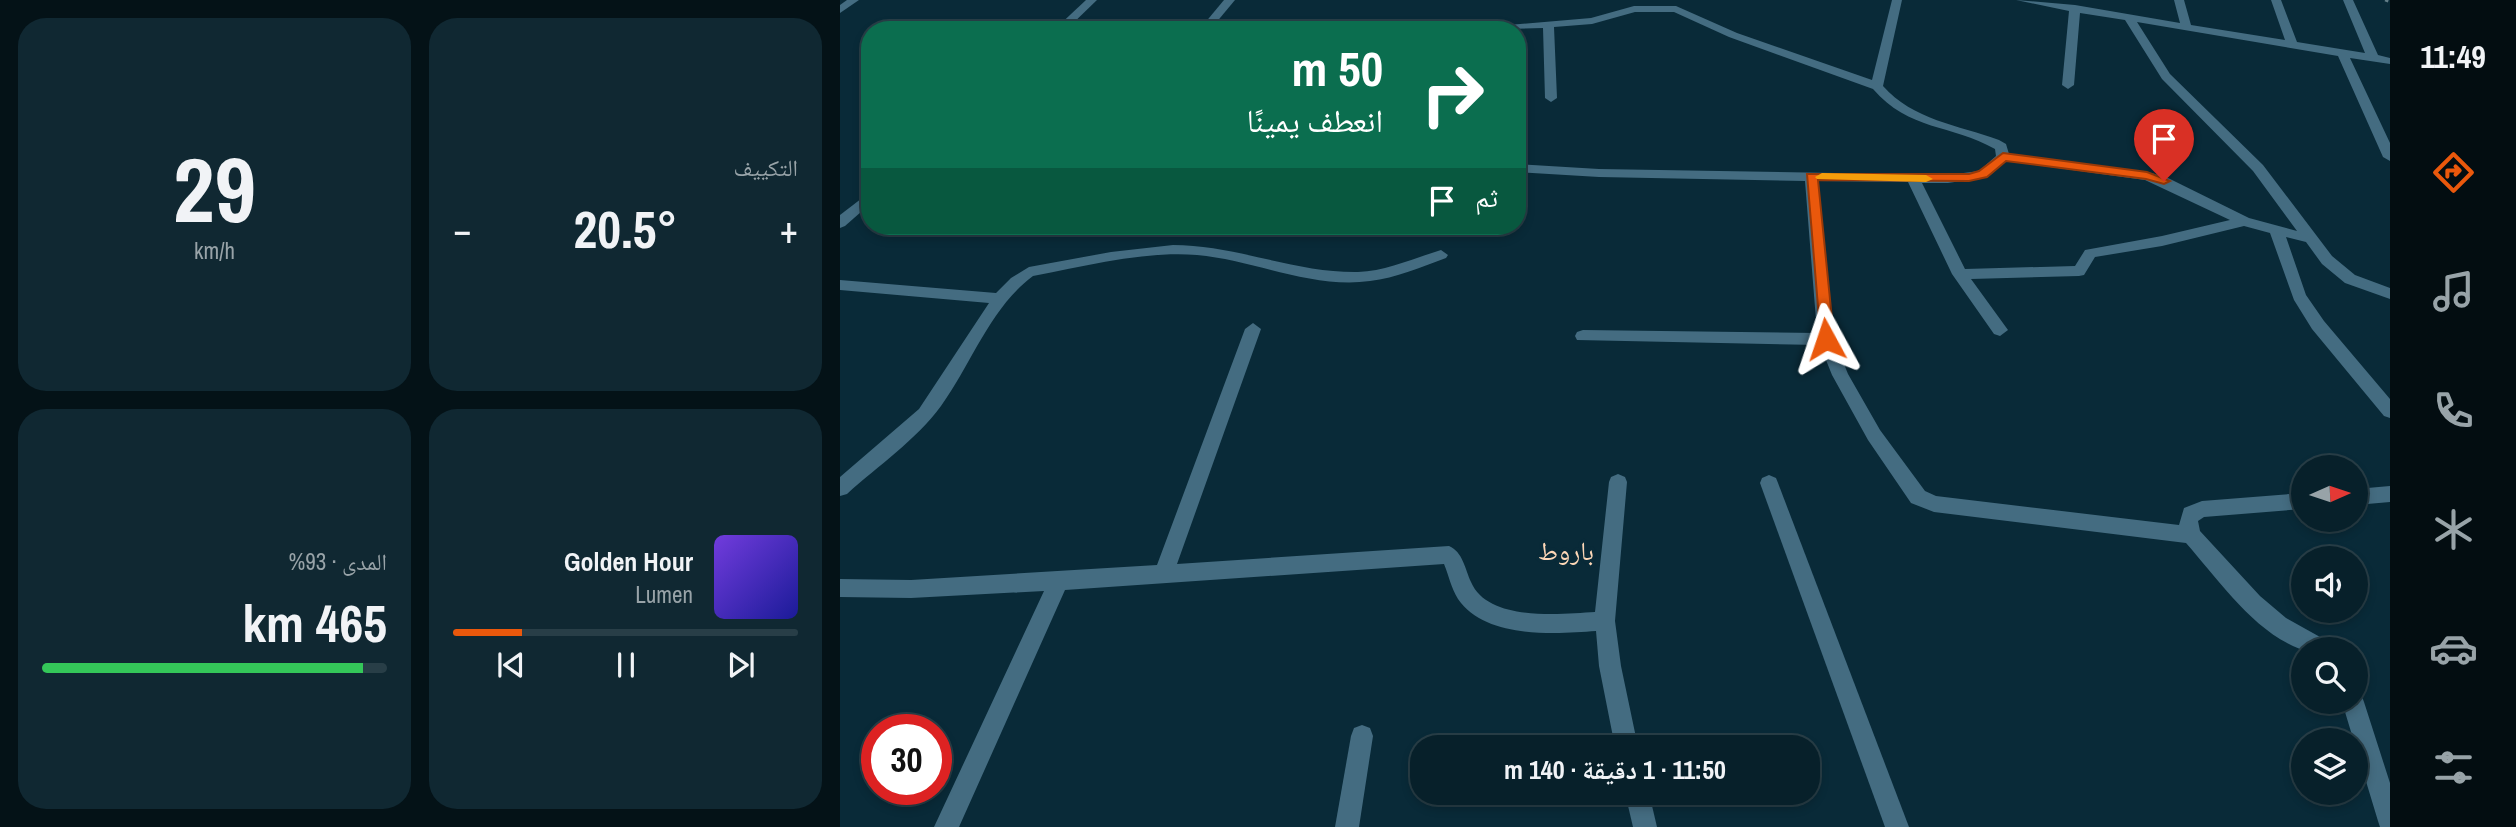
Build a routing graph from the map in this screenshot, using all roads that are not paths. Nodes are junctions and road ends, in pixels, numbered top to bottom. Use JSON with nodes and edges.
{"nodes":[{"id":1,"x":854,"y":0,"type":"edge"},
{"id":2,"x":1093,"y":0,"type":"edge"},
{"id":3,"x":1230,"y":0,"type":"edge"},
{"id":4,"x":1897,"y":0,"type":"edge"},
{"id":5,"x":2021,"y":0,"type":"edge"},
{"id":6,"x":2179,"y":0,"type":"edge"},
{"id":7,"x":2276,"y":0,"type":"edge"},
{"id":8,"x":2348,"y":0,"type":"edge"},
{"id":9,"x":2075,"y":8,"type":"junction"},
{"id":10,"x":840,"y":10,"type":"edge"},
{"id":11,"x":2129,"y":17,"type":"junction"},
{"id":12,"x":1069,"y":21,"type":"edge"},
{"id":13,"x":1212,"y":21,"type":"edge"},
{"id":14,"x":1548,"y":24,"type":"junction"},
{"id":15,"x":1526,"y":26,"type":"edge"},
{"id":16,"x":2186,"y":26,"type":"junction"},
{"id":17,"x":2292,"y":44,"type":"junction"},
{"id":18,"x":2342,"y":53,"type":"junction"},
{"id":19,"x":2373,"y":58,"type":"junction"},
{"id":20,"x":2390,"y":61,"type":"edge"},
{"id":21,"x":2068,"y":85,"type":"dead end"},
{"id":22,"x":1877,"y":86,"type":"junction"},
{"id":23,"x":1551,"y":98,"type":"dead end"},
{"id":24,"x":2003,"y":157,"type":"junction"},
{"id":25,"x":2390,"y":157,"type":"edge"},
{"id":26,"x":1526,"y":169,"type":"edge"},
{"id":27,"x":1811,"y":177,"type":"junction"},
{"id":28,"x":1913,"y":178,"type":"junction"},
{"id":29,"x":861,"y":205,"type":"edge"},
{"id":30,"x":2244,"y":221,"type":"junction"},
{"id":31,"x":840,"y":223,"type":"edge"},
{"id":32,"x":2276,"y":229,"type":"junction"},
{"id":33,"x":2311,"y":239,"type":"junction"},
{"id":34,"x":1441,"y":255,"type":"dead end"},
{"id":35,"x":1960,"y":274,"type":"junction"},
{"id":36,"x":840,"y":285,"type":"edge"},
{"id":37,"x":2390,"y":294,"type":"edge"},
{"id":38,"x":1001,"y":299,"type":"junction"},
{"id":39,"x":1252,"y":329,"type":"dead end"},
{"id":40,"x":2000,"y":330,"type":"dead end"},
{"id":41,"x":1583,"y":336,"type":"dead end"},
{"id":42,"x":1826,"y":339,"type":"junction"},
{"id":43,"x":2390,"y":411,"type":"edge"},
{"id":44,"x":1618,"y":482,"type":"dead end"},
{"id":45,"x":1769,"y":483,"type":"dead end"},
{"id":46,"x":840,"y":488,"type":"edge"},
{"id":47,"x":2390,"y":494,"type":"edge"},
{"id":48,"x":2368,"y":496,"type":"edge"},
{"id":49,"x":2291,"y":502,"type":"edge"},
{"id":50,"x":2191,"y":534,"type":"junction"},
{"id":51,"x":1164,"y":573,"type":"junction"},
{"id":52,"x":1059,"y":581,"type":"junction"},
{"id":53,"x":840,"y":588,"type":"edge"},
{"id":54,"x":1605,"y":621,"type":"junction"},
{"id":55,"x":2300,"y":637,"type":"edge"},
{"id":56,"x":2357,"y":714,"type":"edge"},
{"id":57,"x":1625,"y":735,"type":"edge"},
{"id":58,"x":1362,"y":736,"type":"dead end"},
{"id":59,"x":1639,"y":805,"type":"edge"},
{"id":60,"x":2390,"y":821,"type":"edge"},
{"id":61,"x":946,"y":827,"type":"edge"},
{"id":62,"x":1347,"y":827,"type":"edge"},
{"id":63,"x":1644,"y":827,"type":"edge"},
{"id":64,"x":1897,"y":827,"type":"edge"}],
"edges":[{"from":1,"to":10,"type":"street"},
{"from":2,"to":12,"type":"street"},
{"from":3,"to":13,"type":"street"},
{"from":4,"to":22,"type":"street"},
{"from":5,"to":9,"type":"street"},
{"from":6,"to":16,"type":"street"},
{"from":7,"to":17,"type":"street"},
{"from":8,"to":19,"type":"street"},
{"from":9,"to":11,"type":"street"},
{"from":9,"to":21,"type":"street"},
{"from":11,"to":16,"type":"street"},
{"from":11,"to":33,"type":"street"},
{"from":14,"to":15,"type":"street"},
{"from":14,"to":22,"type":"street"},
{"from":14,"to":23,"type":"street"},
{"from":16,"to":17,"type":"street"},
{"from":17,"to":18,"type":"street"},
{"from":18,"to":19,"type":"street"},
{"from":18,"to":25,"type":"street"},
{"from":19,"to":20,"type":"street"},
{"from":22,"to":24,"type":"street"},
{"from":24,"to":28,"type":"street"},
{"from":24,"to":30,"type":"street"},
{"from":26,"to":27,"type":"street"},
{"from":27,"to":28,"type":"street"},
{"from":27,"to":42,"type":"street"},
{"from":28,"to":35,"type":"street"},
{"from":29,"to":31,"type":"street"},
{"from":30,"to":32,"type":"street"},
{"from":30,"to":35,"type":"street"},
{"from":32,"to":33,"type":"street"},
{"from":32,"to":43,"type":"street"},
{"from":33,"to":37,"type":"street"},
{"from":34,"to":38,"type":"street"},
{"from":35,"to":40,"type":"street"},
{"from":36,"to":38,"type":"street"},
{"from":38,"to":46,"type":"street"},
{"from":39,"to":51,"type":"street"},
{"from":41,"to":42,"type":"street"},
{"from":42,"to":50,"type":"street"},
{"from":44,"to":54,"type":"street"},
{"from":45,"to":64,"type":"street"},
{"from":47,"to":48,"type":"street"},
{"from":49,"to":50,"type":"street"},
{"from":50,"to":55,"type":"street"},
{"from":51,"to":52,"type":"street"},
{"from":51,"to":54,"type":"street"},
{"from":52,"to":53,"type":"street"},
{"from":52,"to":61,"type":"street"},
{"from":54,"to":57,"type":"street"},
{"from":56,"to":60,"type":"street"},
{"from":58,"to":62,"type":"street"},
{"from":59,"to":63,"type":"street"}]}
